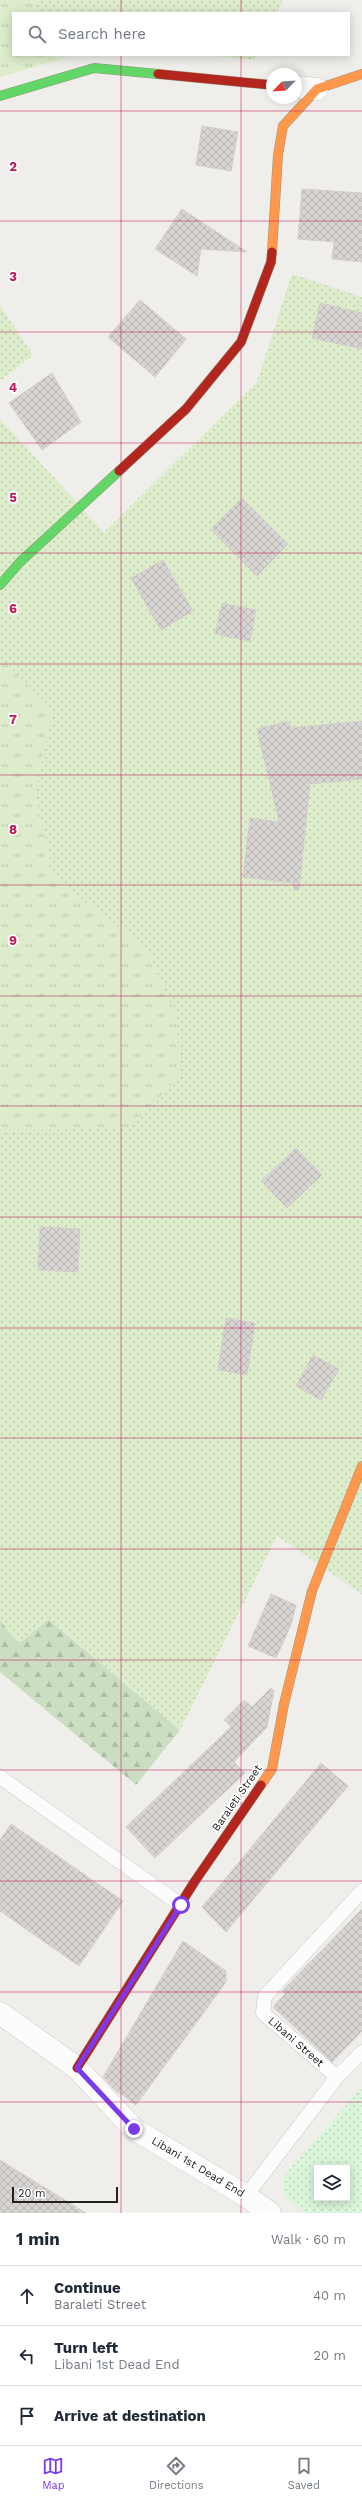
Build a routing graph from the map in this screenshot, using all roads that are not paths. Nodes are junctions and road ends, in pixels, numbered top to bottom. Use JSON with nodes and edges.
{"nodes":[{"id":1,"x":362,"y":74,"type":"edge"},
{"id":2,"x":266,"y":84,"type":"edge"},
{"id":3,"x":302,"y":88,"type":"edge"},
{"id":4,"x":317,"y":89,"type":"junction"},
{"id":5,"x":0,"y":96,"type":"edge"},
{"id":6,"x":0,"y":585,"type":"edge"},
{"id":7,"x":362,"y":1466,"type":"edge"},
{"id":8,"x":0,"y":1778,"type":"edge"},
{"id":9,"x":362,"y":1891,"type":"edge"},
{"id":10,"x":181,"y":1905,"type":"junction"},
{"id":11,"x":0,"y":2013,"type":"edge"},
{"id":12,"x":362,"y":2052,"type":"edge"},
{"id":13,"x":77,"y":2068,"type":"junction"},
{"id":14,"x":337,"y":2078,"type":"junction"},
{"id":15,"x":246,"y":2196,"type":"junction"},
{"id":16,"x":270,"y":2213,"type":"edge"}],
"edges":[{"from":1,"to":4,"type":"street"},
{"from":2,"to":5,"type":"street"},
{"from":3,"to":4,"type":"street"},
{"from":4,"to":6,"type":"street"},
{"from":7,"to":10,"type":"street","name":"Baraleti Street"},
{"from":8,"to":10,"type":"lane"},
{"from":9,"to":14,"type":"lane","name":"Libani Street"},
{"from":10,"to":13,"type":"street","name":"Baraleti Street"},
{"from":11,"to":13,"type":"street","name":"Libani 1st Dead End"},
{"from":12,"to":14,"type":"lane"},
{"from":13,"to":15,"type":"street","name":"Libani 1st Dead End"},
{"from":14,"to":15,"type":"lane"},
{"from":15,"to":16,"type":"street","name":"Libani 1st Dead End"}]}
